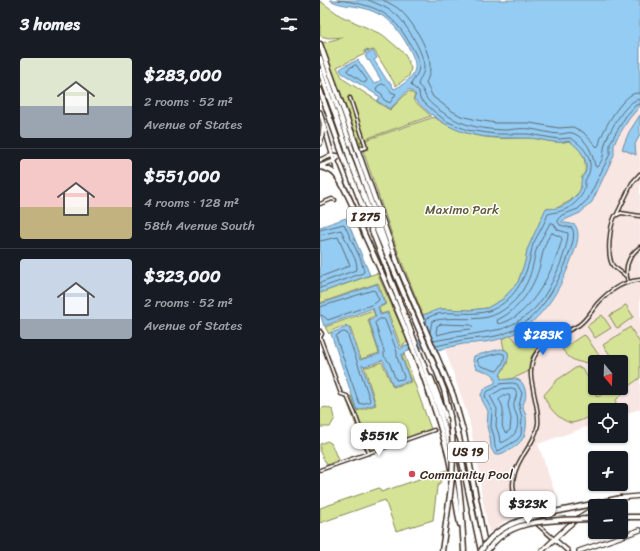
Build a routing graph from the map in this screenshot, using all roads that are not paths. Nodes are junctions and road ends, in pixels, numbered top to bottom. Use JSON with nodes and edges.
{"nodes":[{"id":1,"x":320,"y":44,"type":"edge"},
{"id":2,"x":320,"y":58,"type":"edge"},
{"id":3,"x":320,"y":71,"type":"edge"},
{"id":4,"x":320,"y":90,"type":"edge"},
{"id":5,"x":350,"y":98,"type":"dead end"},
{"id":6,"x":320,"y":112,"type":"edge"},
{"id":7,"x":323,"y":121,"type":"junction"},
{"id":8,"x":320,"y":144,"type":"edge"},
{"id":9,"x":366,"y":147,"type":"joint"},
{"id":10,"x":353,"y":151,"type":"junction"},
{"id":11,"x":333,"y":155,"type":"junction"},
{"id":12,"x":340,"y":156,"type":"junction"},
{"id":13,"x":320,"y":160,"type":"edge"},
{"id":14,"x":334,"y":161,"type":"junction"},
{"id":15,"x":320,"y":166,"type":"edge"},
{"id":16,"x":640,"y":174,"type":"edge"},
{"id":17,"x":346,"y":195,"type":"junction"},
{"id":18,"x":335,"y":200,"type":"dead end"},
{"id":19,"x":320,"y":204,"type":"edge"},
{"id":20,"x":617,"y":214,"type":"junction"},
{"id":21,"x":640,"y":216,"type":"edge"},
{"id":22,"x":640,"y":247,"type":"edge"},
{"id":23,"x":390,"y":261,"type":"junction"},
{"id":24,"x":625,"y":275,"type":"junction"},
{"id":25,"x":640,"y":280,"type":"edge"},
{"id":26,"x":628,"y":282,"type":"junction"},
{"id":27,"x":320,"y":331,"type":"edge"},
{"id":28,"x":410,"y":336,"type":"junction"},
{"id":29,"x":320,"y":337,"type":"edge"},
{"id":30,"x":434,"y":358,"type":"junction"},
{"id":31,"x":419,"y":361,"type":"junction"},
{"id":32,"x":424,"y":365,"type":"junction"},
{"id":33,"x":434,"y":430,"type":"dead end"},
{"id":34,"x":370,"y":453,"type":"junction"},
{"id":35,"x":320,"y":470,"type":"edge"},
{"id":36,"x":640,"y":496,"type":"edge"},
{"id":37,"x":621,"y":498,"type":"joint"},
{"id":38,"x":588,"y":512,"type":"edge"},
{"id":39,"x":628,"y":517,"type":"edge"},
{"id":40,"x":640,"y":517,"type":"edge"},
{"id":41,"x":588,"y":519,"type":"edge"},
{"id":42,"x":640,"y":530,"type":"edge"},
{"id":43,"x":463,"y":534,"type":"junction"},
{"id":44,"x":554,"y":539,"type":"junction"},
{"id":45,"x":442,"y":551,"type":"edge"},
{"id":46,"x":464,"y":551,"type":"edge"},
{"id":47,"x":481,"y":551,"type":"edge"},
{"id":48,"x":487,"y":551,"type":"edge"},
{"id":49,"x":542,"y":551,"type":"edge"},
{"id":50,"x":568,"y":551,"type":"edge"},
{"id":51,"x":579,"y":551,"type":"edge"}],
"edges":[{"from":1,"to":30,"type":"highway","number":"US 19","bridge":true},
{"from":2,"to":10,"type":"highway"},
{"from":3,"to":23,"type":"highway","number":"I 275","bridge":true},
{"from":4,"to":28,"type":"highway","number":"I 275","bridge":true},
{"from":5,"to":9,"type":"street"},
{"from":6,"to":7,"type":"street"},
{"from":7,"to":8,"type":"street"},
{"from":7,"to":11,"type":"street"},
{"from":9,"to":10,"type":"street"},
{"from":10,"to":12,"type":"street"},
{"from":10,"to":23,"type":"highway"},
{"from":11,"to":12,"type":"street"},
{"from":11,"to":13,"type":"street"},
{"from":11,"to":14,"type":"street"},
{"from":12,"to":14,"type":"street"},
{"from":14,"to":15,"type":"street"},
{"from":14,"to":17,"type":"highway"},
{"from":15,"to":17,"type":"highway"},
{"from":16,"to":20,"type":"street"},
{"from":17,"to":28,"type":"highway"},
{"from":18,"to":19,"type":"street"},
{"from":20,"to":21,"type":"street"},
{"from":20,"to":24,"type":"street"},
{"from":22,"to":24,"type":"street"},
{"from":23,"to":30,"type":"highway","number":"I 275"},
{"from":24,"to":26,"type":"street"},
{"from":25,"to":26,"type":"street"},
{"from":26,"to":44,"type":"street"},
{"from":27,"to":29,"type":"street"},
{"from":28,"to":31,"type":"highway","number":"I 275"},
{"from":29,"to":34,"type":"street"},
{"from":30,"to":45,"type":"highway","number":"I 275","bridge":true},
{"from":30,"to":48,"type":"highway","number":"US 19"},
{"from":31,"to":32,"type":"highway","number":"I 275"},
{"from":31,"to":43,"type":"highway"},
{"from":32,"to":43,"type":"highway","number":"I 275"},
{"from":32,"to":47,"type":"highway","number":"US 19"},
{"from":33,"to":34,"type":"street"},
{"from":34,"to":35,"type":"street"},
{"from":36,"to":37,"type":"main road"},
{"from":37,"to":47,"type":"highway","bridge":true},
{"from":38,"to":44,"type":"main road"},
{"from":39,"to":40,"type":"highway"},
{"from":41,"to":48,"type":"highway","bridge":true},
{"from":42,"to":51,"type":"main road"},
{"from":43,"to":46,"type":"highway","number":"I 275"},
{"from":44,"to":49,"type":"main road"},
{"from":44,"to":50,"type":"street"}]}
